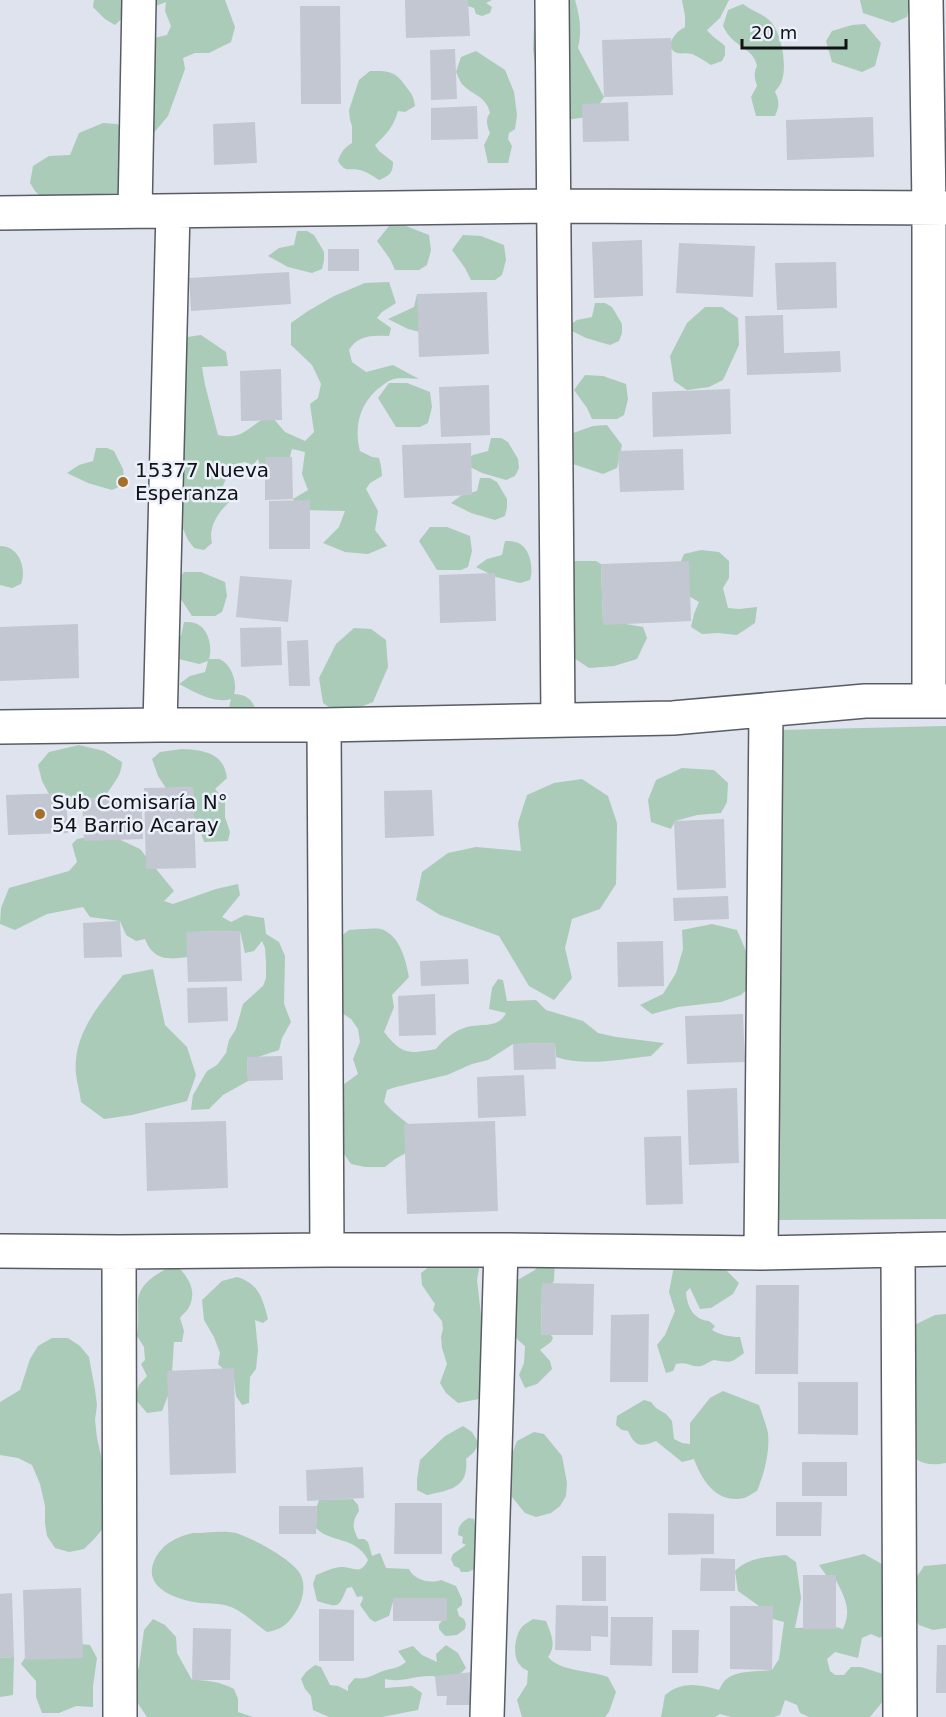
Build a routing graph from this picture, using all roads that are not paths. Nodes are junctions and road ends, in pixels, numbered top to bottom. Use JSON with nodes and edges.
{"nodes":[{"id":1,"x":139,"y":0,"type":"edge"},
{"id":2,"x":552,"y":0,"type":"edge"},
{"id":3,"x":926,"y":0,"type":"edge"},
{"id":4,"x":553,"y":206,"type":"junction"},
{"id":5,"x":937,"y":208,"type":"edge"},
{"id":6,"x":135,"y":211,"type":"junction"},
{"id":7,"x":173,"y":211,"type":"junction"},
{"id":8,"x":0,"y":213,"type":"edge"},
{"id":9,"x":937,"y":701,"type":"edge"},
{"id":10,"x":766,"y":710,"type":"junction"},
{"id":11,"x":558,"y":719,"type":"junction"},
{"id":12,"x":159,"y":725,"type":"junction"},
{"id":13,"x":324,"y":725,"type":"junction"},
{"id":14,"x":0,"y":727,"type":"edge"},
{"id":15,"x":946,"y":1249,"type":"edge"},
{"id":16,"x":327,"y":1250,"type":"junction"},
{"id":17,"x":501,"y":1250,"type":"junction"},
{"id":18,"x":898,"y":1250,"type":"junction"},
{"id":19,"x":0,"y":1251,"type":"edge"},
{"id":20,"x":119,"y":1252,"type":"junction"},
{"id":21,"x":761,"y":1253,"type":"junction"},
{"id":22,"x":120,"y":1717,"type":"edge"},
{"id":23,"x":487,"y":1717,"type":"edge"},
{"id":24,"x":900,"y":1717,"type":"edge"}],
"edges":[{"from":1,"to":6,"type":"street"},
{"from":2,"to":4,"type":"street"},
{"from":3,"to":5,"type":"street"},
{"from":4,"to":5,"type":"street"},
{"from":4,"to":7,"type":"street"},
{"from":4,"to":11,"type":"street"},
{"from":5,"to":9,"type":"street"},
{"from":6,"to":7,"type":"street"},
{"from":6,"to":8,"type":"street"},
{"from":7,"to":12,"type":"street"},
{"from":9,"to":10,"type":"street"},
{"from":10,"to":11,"type":"street"},
{"from":10,"to":21,"type":"street"},
{"from":11,"to":13,"type":"street"},
{"from":12,"to":13,"type":"street"},
{"from":12,"to":14,"type":"street"},
{"from":13,"to":16,"type":"street"},
{"from":15,"to":18,"type":"street"},
{"from":16,"to":17,"type":"street"},
{"from":16,"to":20,"type":"street"},
{"from":17,"to":21,"type":"street"},
{"from":17,"to":23,"type":"street"},
{"from":18,"to":21,"type":"street"},
{"from":18,"to":24,"type":"street"},
{"from":19,"to":20,"type":"street"},
{"from":20,"to":22,"type":"street"}]}
